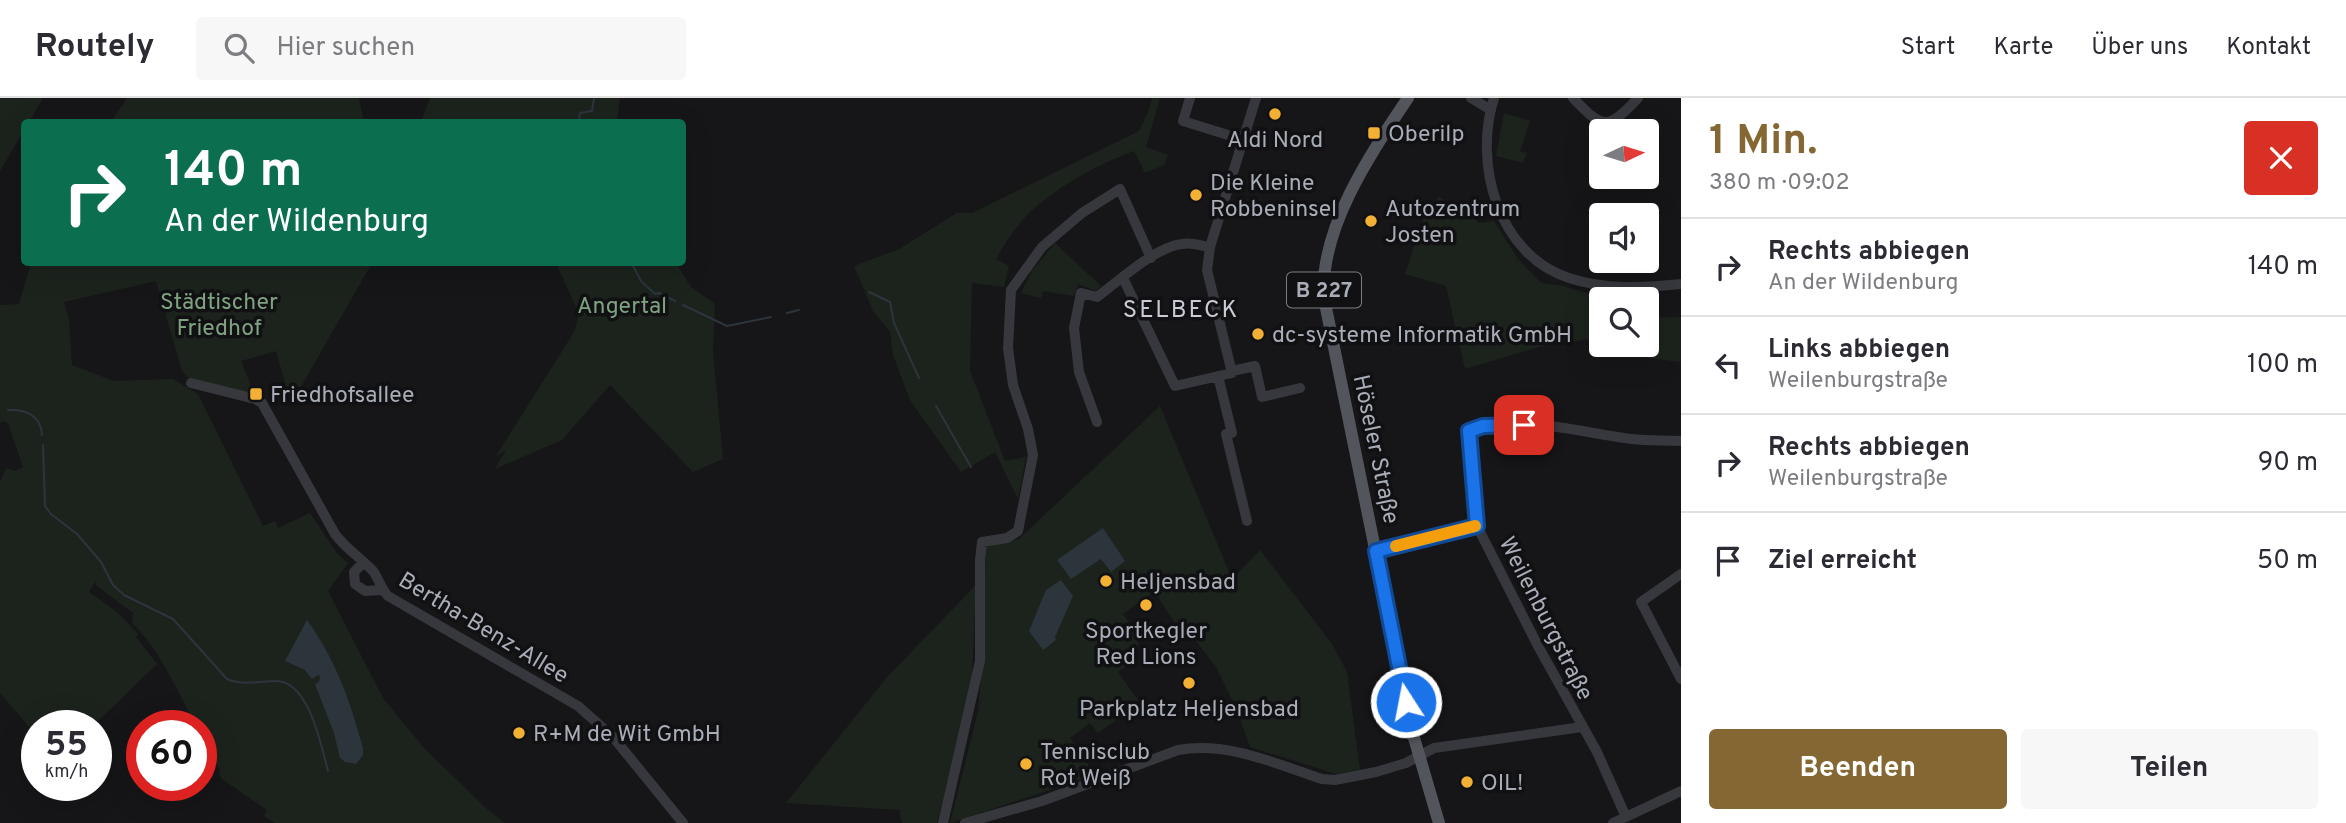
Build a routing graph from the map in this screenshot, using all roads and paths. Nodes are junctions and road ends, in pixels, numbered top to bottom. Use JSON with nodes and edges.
{"nodes":[{"id":1,"x":1190,"y":98,"type":"edge"},
{"id":2,"x":1256,"y":98,"type":"edge"},
{"id":3,"x":1408,"y":98,"type":"edge"},
{"id":4,"x":1471,"y":98,"type":"edge"},
{"id":5,"x":1573,"y":98,"type":"edge"},
{"id":6,"x":1638,"y":98,"type":"edge"},
{"id":7,"x":1492,"y":102,"type":"edge"},
{"id":8,"x":1244,"y":140,"type":"junction"},
{"id":9,"x":1210,"y":247,"type":"junction"},
{"id":10,"x":1151,"y":258,"type":"junction"},
{"id":11,"x":1123,"y":278,"type":"junction"},
{"id":12,"x":1681,"y":284,"type":"edge"},
{"id":13,"x":1232,"y":372,"type":"junction"},
{"id":14,"x":1218,"y":376,"type":"junction"},
{"id":15,"x":191,"y":383,"type":"dead end"},
{"id":16,"x":1300,"y":388,"type":"dead end"},
{"id":17,"x":1097,"y":422,"type":"dead end"},
{"id":18,"x":1681,"y":441,"type":"edge"},
{"id":19,"x":1247,"y":521,"type":"dead end"},
{"id":20,"x":1477,"y":526,"type":"junction"},
{"id":21,"x":1376,"y":551,"type":"junction"},
{"id":22,"x":363,"y":563,"type":"junction"},
{"id":23,"x":1681,"y":574,"type":"edge"},
{"id":24,"x":382,"y":590,"type":"junction"},
{"id":25,"x":1681,"y":679,"type":"edge"},
{"id":26,"x":1582,"y":727,"type":"junction"},
{"id":27,"x":1419,"y":758,"type":"junction"},
{"id":28,"x":1681,"y":791,"type":"edge"},
{"id":29,"x":1626,"y":817,"type":"junction"},
{"id":30,"x":683,"y":823,"type":"edge"},
{"id":31,"x":943,"y":823,"type":"edge"},
{"id":32,"x":965,"y":823,"type":"edge"},
{"id":33,"x":1439,"y":823,"type":"edge"},
{"id":34,"x":1613,"y":823,"type":"edge"}],
"edges":[{"from":1,"to":8,"type":"street"},
{"from":2,"to":8,"type":"street"},
{"from":3,"to":21,"type":"main road","name":"Höseler Straße","number":"B 227"},
{"from":4,"to":7,"type":"street"},
{"from":5,"to":6,"type":"street"},
{"from":7,"to":12,"type":"street"},
{"from":8,"to":9,"type":"street"},
{"from":9,"to":10,"type":"street"},
{"from":9,"to":13,"type":"street"},
{"from":10,"to":11,"type":"street"},
{"from":10,"to":31,"type":"street"},
{"from":11,"to":14,"type":"street"},
{"from":11,"to":17,"type":"street"},
{"from":13,"to":14,"type":"street"},
{"from":13,"to":16,"type":"street"},
{"from":14,"to":19,"type":"street"},
{"from":15,"to":22,"type":"street","name":"Bertha-Benz-Allee"},
{"from":18,"to":20,"type":"street","name":"Weilenburgstraße"},
{"from":20,"to":21,"type":"street"},
{"from":20,"to":26,"type":"street","name":"Weilenburgstraße"},
{"from":21,"to":27,"type":"main road","name":"Höseler Straße","number":"B 227"},
{"from":22,"to":24,"type":"street","name":"Bertha-Benz-Allee"},
{"from":22,"to":24,"type":"street"},
{"from":23,"to":25,"type":"street"},
{"from":24,"to":30,"type":"street","name":"Bertha-Benz-Allee"},
{"from":26,"to":27,"type":"street"},
{"from":26,"to":29,"type":"street","name":"Weilenburgstraße"},
{"from":27,"to":32,"type":"street"},
{"from":27,"to":33,"type":"main road","name":"Höseler Straße","number":"B 227"},
{"from":28,"to":29,"type":"street"},
{"from":29,"to":34,"type":"street"}]}
